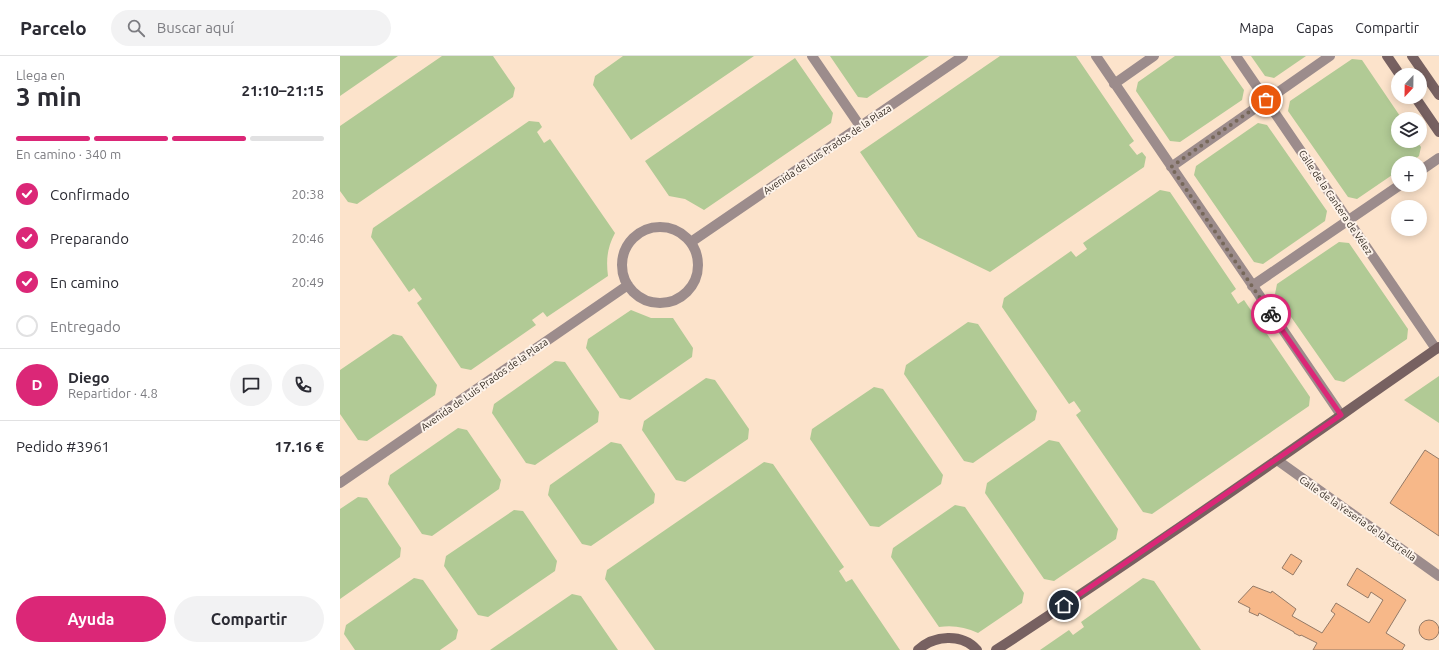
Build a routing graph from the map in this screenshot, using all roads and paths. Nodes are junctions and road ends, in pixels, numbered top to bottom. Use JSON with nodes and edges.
{"nodes":[{"id":1,"x":812,"y":56,"type":"edge"},
{"id":2,"x":963,"y":56,"type":"edge"},
{"id":3,"x":1096,"y":56,"type":"edge"},
{"id":4,"x":1154,"y":56,"type":"edge"},
{"id":5,"x":1236,"y":56,"type":"edge"},
{"id":6,"x":1330,"y":56,"type":"edge"},
{"id":7,"x":1387,"y":56,"type":"edge"},
{"id":8,"x":1412,"y":56,"type":"edge"},
{"id":9,"x":1395,"y":68,"type":"edge"},
{"id":10,"x":1114,"y":84,"type":"junction"},
{"id":11,"x":1439,"y":95,"type":"edge"},
{"id":12,"x":1266,"y":100,"type":"junction"},
{"id":13,"x":1420,"y":104,"type":"edge"},
{"id":14,"x":860,"y":126,"type":"junction"},
{"id":15,"x":1439,"y":132,"type":"edge"},
{"id":16,"x":1439,"y":158,"type":"edge"},
{"id":17,"x":1427,"y":166,"type":"edge"},
{"id":18,"x":1171,"y":167,"type":"junction"},
{"id":19,"x":1391,"y":191,"type":"edge"},
{"id":20,"x":1349,"y":221,"type":"junction"},
{"id":21,"x":691,"y":242,"type":"junction"},
{"id":22,"x":628,"y":286,"type":"junction"},
{"id":23,"x":1252,"y":286,"type":"junction"},
{"id":24,"x":1437,"y":348,"type":"edge"},
{"id":25,"x":1341,"y":415,"type":"junction"},
{"id":26,"x":1277,"y":460,"type":"junction"},
{"id":27,"x":340,"y":483,"type":"edge"},
{"id":28,"x":1439,"y":576,"type":"edge"},
{"id":29,"x":918,"y":650,"type":"edge"},
{"id":30,"x":977,"y":650,"type":"edge"},
{"id":31,"x":996,"y":650,"type":"edge"}],
"edges":[{"from":1,"to":14,"type":"street"},
{"from":2,"to":14,"type":"street","name":"Avenida de Luis Prados de la Plaza"},
{"from":3,"to":10,"type":"street"},
{"from":4,"to":10,"type":"street"},
{"from":5,"to":12,"type":"street","name":"Calle de la Cantera de Vélez"},
{"from":6,"to":12,"type":"street"},
{"from":7,"to":9,"type":"street"},
{"from":8,"to":11,"type":"street"},
{"from":10,"to":18,"type":"street"},
{"from":12,"to":18,"type":"street"},
{"from":12,"to":20,"type":"street","name":"Calle de la Cantera de Vélez"},
{"from":13,"to":15,"type":"street"},
{"from":14,"to":21,"type":"street","name":"Avenida de Luis Prados de la Plaza"},
{"from":16,"to":17,"type":"street"},
{"from":18,"to":23,"type":"street"},
{"from":19,"to":20,"type":"street"},
{"from":20,"to":23,"type":"street"},
{"from":20,"to":24,"type":"street","name":"Calle de la Cantera de Vélez"},
{"from":21,"to":22,"type":"street"},
{"from":21,"to":22,"type":"street"},
{"from":22,"to":27,"type":"street","name":"Avenida de Luis Prados de la Plaza"},
{"from":23,"to":25,"type":"street"},
{"from":24,"to":25,"type":"street"},
{"from":25,"to":26,"type":"street"},
{"from":26,"to":28,"type":"street","name":"Calle de la Yeseria de la Estrella"},
{"from":26,"to":31,"type":"street"},
{"from":29,"to":30,"type":"street"}]}
